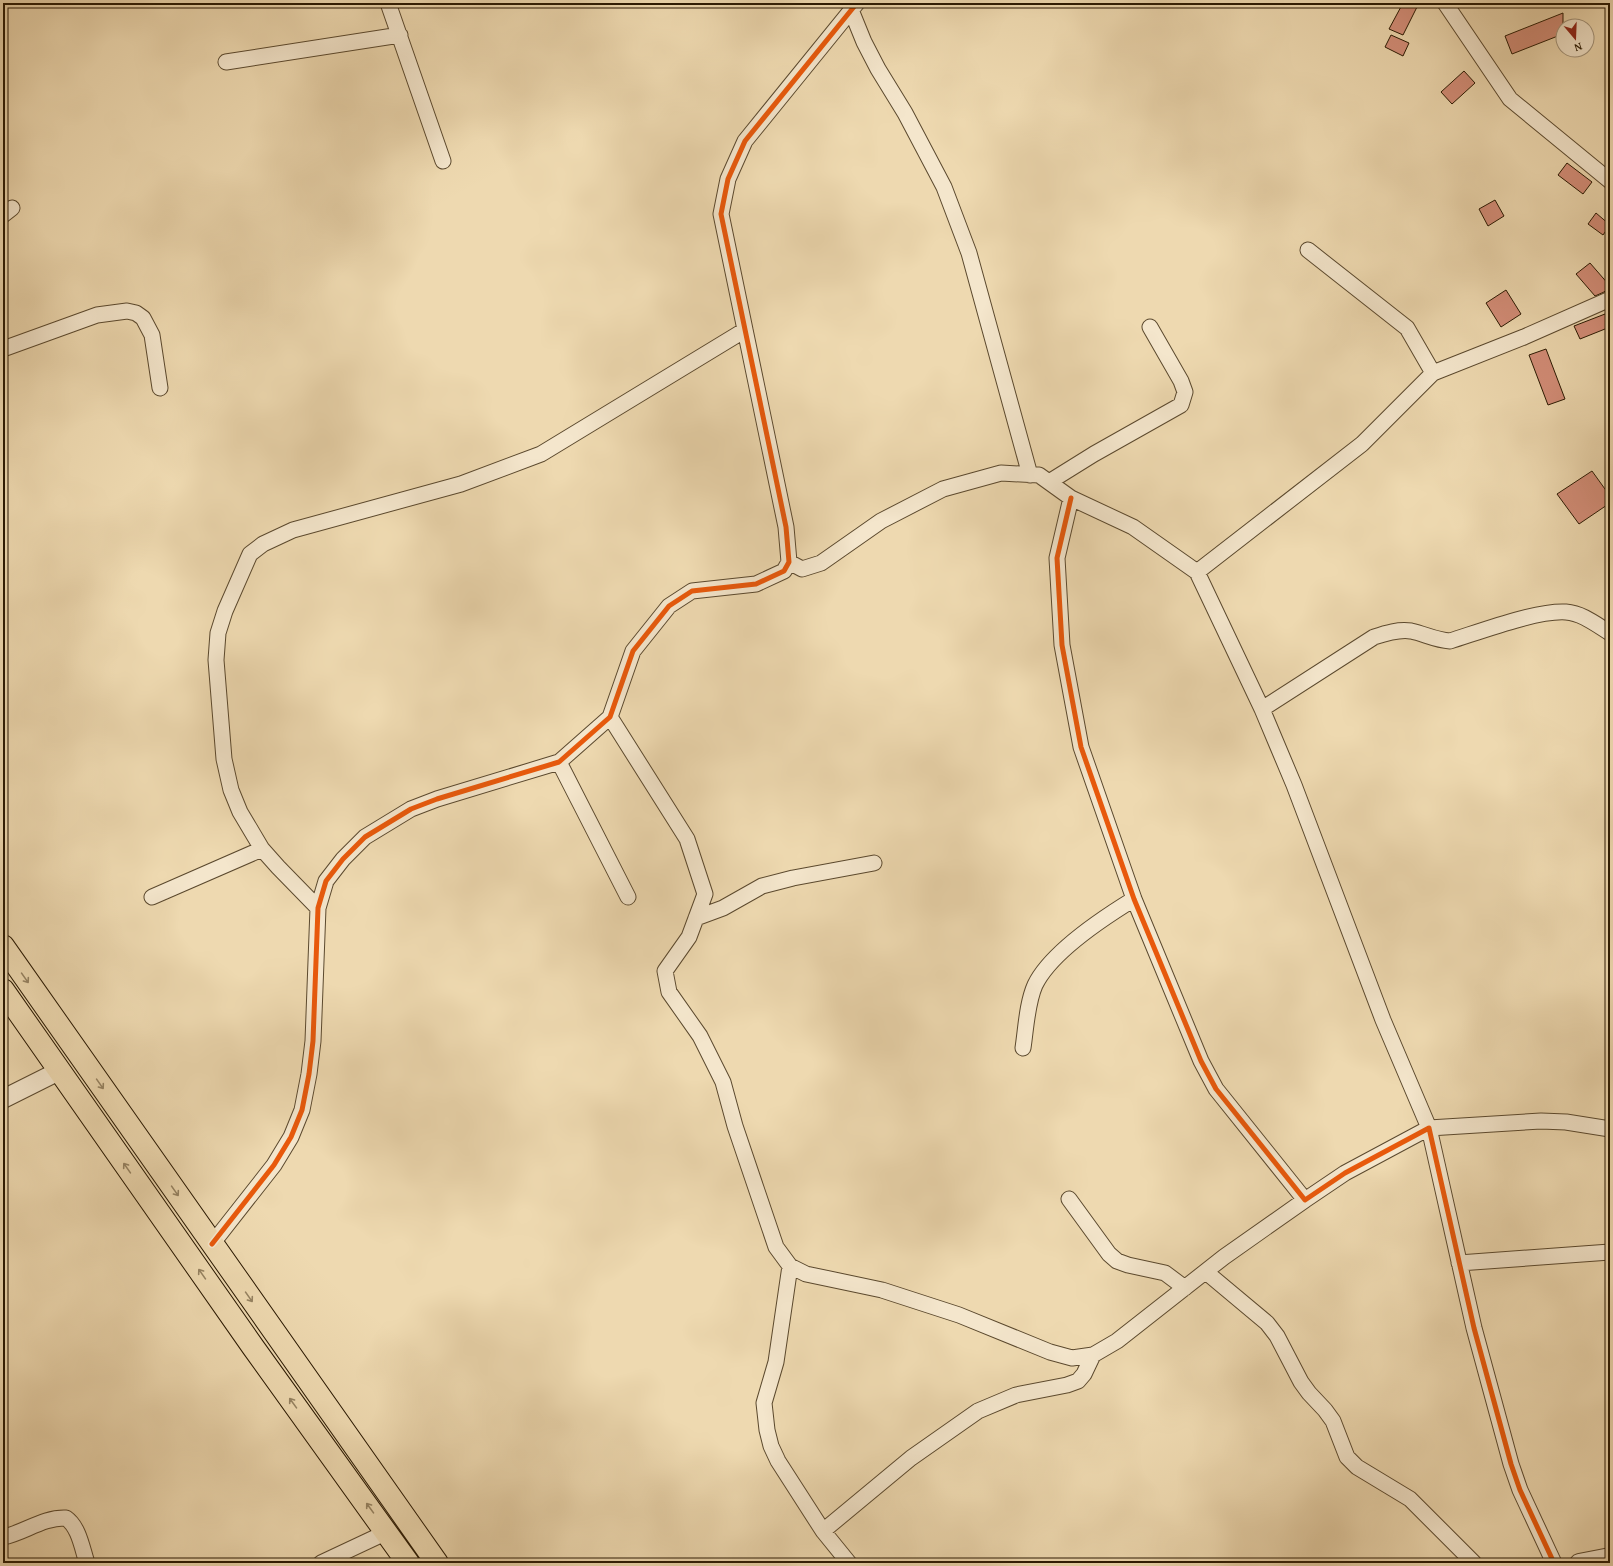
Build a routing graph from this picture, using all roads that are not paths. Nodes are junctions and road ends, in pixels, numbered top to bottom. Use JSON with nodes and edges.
{"nodes":[{"id":1,"x":388,"y":3,"type":"edge"},
{"id":2,"x":1445,"y":3,"type":"edge"},
{"id":3,"x":854,"y":6,"type":"edge"},
{"id":4,"x":400,"y":35,"type":"junction"},
{"id":5,"x":226,"y":62,"type":"dead end"},
{"id":6,"x":443,"y":161,"type":"dead end"},
{"id":7,"x":1610,"y":181,"type":"edge"},
{"id":8,"x":1308,"y":250,"type":"dead end"},
{"id":9,"x":1610,"y":299,"type":"edge"},
{"id":10,"x":1150,"y":327,"type":"dead end"},
{"id":11,"x":745,"y":330,"type":"junction"},
{"id":12,"x":3,"y":349,"type":"edge"},
{"id":13,"x":1433,"y":373,"type":"junction"},
{"id":14,"x":160,"y":388,"type":"dead end"},
{"id":15,"x":1030,"y":475,"type":"junction"},
{"id":16,"x":1049,"y":482,"type":"junction"},
{"id":17,"x":1070,"y":498,"type":"junction"},
{"id":18,"x":789,"y":562,"type":"junction"},
{"id":19,"x":1197,"y":572,"type":"junction"},
{"id":20,"x":1610,"y":633,"type":"edge"},
{"id":21,"x":1262,"y":709,"type":"junction"},
{"id":22,"x":610,"y":717,"type":"junction"},
{"id":23,"x":559,"y":762,"type":"junction"},
{"id":24,"x":262,"y":849,"type":"junction"},
{"id":25,"x":874,"y":863,"type":"dead end"},
{"id":26,"x":152,"y":897,"type":"dead end"},
{"id":27,"x":628,"y":897,"type":"dead end"},
{"id":28,"x":1134,"y":899,"type":"junction"},
{"id":29,"x":318,"y":908,"type":"junction"},
{"id":30,"x":696,"y":918,"type":"junction"},
{"id":31,"x":3,"y":946,"type":"edge"},
{"id":32,"x":3,"y":990,"type":"edge"},
{"id":33,"x":1023,"y":1048,"type":"dead end"},
{"id":34,"x":58,"y":1072,"type":"junction"},
{"id":35,"x":3,"y":1099,"type":"edge"},
{"id":36,"x":1429,"y":1128,"type":"junction"},
{"id":37,"x":1610,"y":1129,"type":"edge"},
{"id":38,"x":1069,"y":1199,"type":"dead end"},
{"id":39,"x":1305,"y":1200,"type":"junction"},
{"id":40,"x":212,"y":1244,"type":"junction"},
{"id":41,"x":1610,"y":1252,"type":"edge"},
{"id":42,"x":1460,"y":1263,"type":"junction"},
{"id":43,"x":790,"y":1266,"type":"junction"},
{"id":44,"x":1206,"y":1272,"type":"junction"},
{"id":45,"x":1185,"y":1288,"type":"junction"},
{"id":46,"x":1093,"y":1355,"type":"junction"},
{"id":47,"x":823,"y":1531,"type":"junction"},
{"id":48,"x":387,"y":1532,"type":"junction"},
{"id":49,"x":3,"y":1537,"type":"edge"},
{"id":50,"x":1610,"y":1557,"type":"edge"},
{"id":51,"x":87,"y":1563,"type":"edge"},
{"id":52,"x":321,"y":1563,"type":"edge"},
{"id":53,"x":408,"y":1563,"type":"edge"},
{"id":54,"x":437,"y":1563,"type":"edge"},
{"id":55,"x":849,"y":1563,"type":"edge"},
{"id":56,"x":1474,"y":1563,"type":"edge"},
{"id":57,"x":1554,"y":1563,"type":"edge"},
{"id":58,"x":1579,"y":1563,"type":"edge"}],
"edges":[{"from":1,"to":4,"type":"street"},
{"from":2,"to":7,"type":"street"},
{"from":3,"to":11,"type":"street"},
{"from":3,"to":15,"type":"street"},
{"from":4,"to":5,"type":"street"},
{"from":4,"to":6,"type":"street"},
{"from":8,"to":13,"type":"street"},
{"from":9,"to":13,"type":"street"},
{"from":10,"to":16,"type":"street"},
{"from":11,"to":18,"type":"street"},
{"from":11,"to":24,"type":"street"},
{"from":12,"to":14,"type":"street"},
{"from":13,"to":19,"type":"street"},
{"from":15,"to":16,"type":"street"},
{"from":15,"to":18,"type":"street"},
{"from":16,"to":17,"type":"street"},
{"from":17,"to":19,"type":"street"},
{"from":17,"to":28,"type":"street"},
{"from":18,"to":22,"type":"street"},
{"from":19,"to":21,"type":"street"},
{"from":20,"to":21,"type":"street"},
{"from":21,"to":36,"type":"street"},
{"from":22,"to":23,"type":"street"},
{"from":22,"to":30,"type":"street"},
{"from":23,"to":27,"type":"street"},
{"from":23,"to":29,"type":"street"},
{"from":24,"to":26,"type":"street"},
{"from":24,"to":29,"type":"street"},
{"from":25,"to":30,"type":"street"},
{"from":28,"to":33,"type":"street"},
{"from":28,"to":39,"type":"street"},
{"from":29,"to":40,"type":"street"},
{"from":30,"to":43,"type":"street"},
{"from":31,"to":40,"type":"main road","one_way":true},
{"from":32,"to":34,"type":"main road"},
{"from":34,"to":35,"type":"street"},
{"from":48,"to":34,"type":"main road","one_way":true},
{"from":36,"to":37,"type":"street"},
{"from":36,"to":39,"type":"street"},
{"from":36,"to":42,"type":"street"},
{"from":38,"to":45,"type":"street"},
{"from":39,"to":44,"type":"street"},
{"from":40,"to":54,"type":"main road","one_way":true},
{"from":41,"to":42,"type":"street"},
{"from":42,"to":57,"type":"street"},
{"from":43,"to":46,"type":"street"},
{"from":43,"to":47,"type":"street"},
{"from":44,"to":45,"type":"street"},
{"from":44,"to":56,"type":"street"},
{"from":45,"to":46,"type":"street"},
{"from":46,"to":47,"type":"street"},
{"from":47,"to":55,"type":"street"},
{"from":48,"to":52,"type":"street"},
{"from":48,"to":53,"type":"main road"},
{"from":49,"to":51,"type":"street"},
{"from":50,"to":58,"type":"street"}]}
